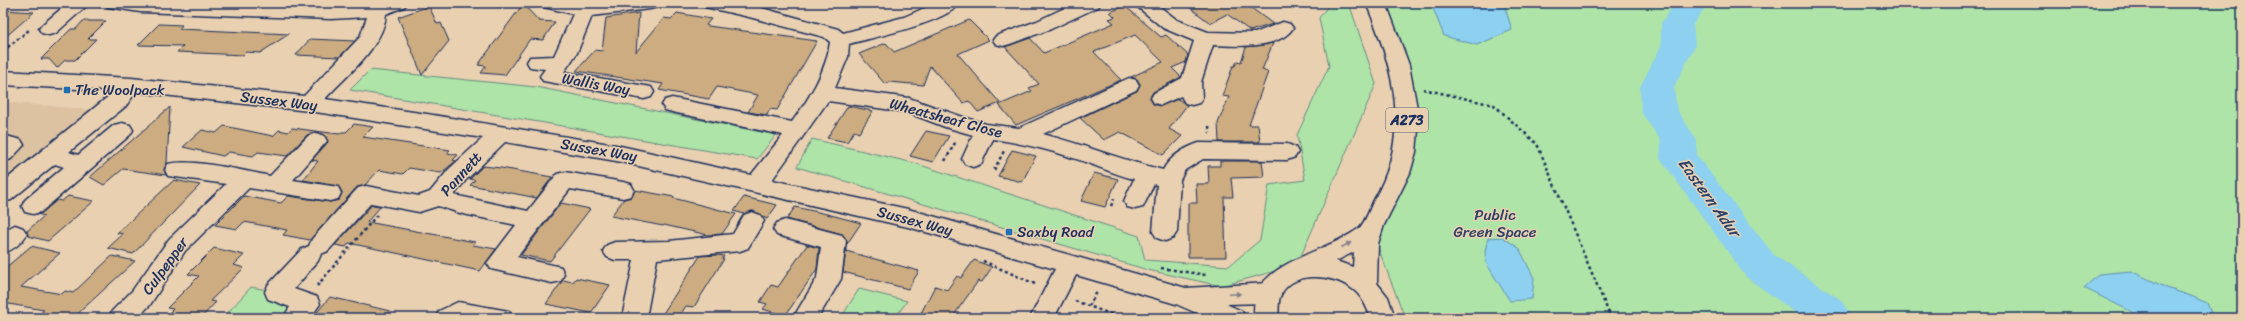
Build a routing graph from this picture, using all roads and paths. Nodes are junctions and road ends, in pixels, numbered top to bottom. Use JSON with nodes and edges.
{"nodes":[{"id":1,"x":80,"y":3,"type":"edge"},
{"id":2,"x":115,"y":3,"type":"edge"},
{"id":3,"x":397,"y":3,"type":"edge"},
{"id":4,"x":551,"y":3,"type":"edge"},
{"id":5,"x":650,"y":3,"type":"edge"},
{"id":6,"x":712,"y":3,"type":"edge"},
{"id":7,"x":950,"y":3,"type":"edge"},
{"id":8,"x":1091,"y":3,"type":"edge"},
{"id":9,"x":1143,"y":3,"type":"edge"},
{"id":10,"x":1376,"y":3,"type":"edge"},
{"id":11,"x":240,"y":7,"type":"edge"},
{"id":12,"x":755,"y":7,"type":"edge"},
{"id":13,"x":377,"y":11,"type":"junction"},
{"id":14,"x":584,"y":11,"type":"junction"},
{"id":15,"x":1283,"y":28,"type":"dead end"},
{"id":16,"x":49,"y":29,"type":"dead end"},
{"id":17,"x":1205,"y":38,"type":"junction"},
{"id":18,"x":840,"y":40,"type":"junction"},
{"id":19,"x":1003,"y":40,"type":"dead end"},
{"id":20,"x":537,"y":62,"type":"dead end"},
{"id":21,"x":560,"y":63,"type":"junction"},
{"id":22,"x":3,"y":78,"type":"edge"},
{"id":23,"x":131,"y":85,"type":"junction"},
{"id":24,"x":1403,"y":85,"type":"junction"},
{"id":25,"x":1129,"y":86,"type":"dead end"},
{"id":26,"x":644,"y":92,"type":"dead end"},
{"id":27,"x":823,"y":93,"type":"junction"},
{"id":28,"x":1161,"y":98,"type":"dead end"},
{"id":29,"x":309,"y":104,"type":"junction"},
{"id":30,"x":672,"y":105,"type":"dead end"},
{"id":31,"x":965,"y":125,"type":"junction"},
{"id":32,"x":122,"y":130,"type":"dead end"},
{"id":33,"x":797,"y":130,"type":"junction"},
{"id":34,"x":986,"y":131,"type":"junction"},
{"id":35,"x":501,"y":133,"type":"junction"},
{"id":36,"x":1021,"y":136,"type":"junction"},
{"id":37,"x":316,"y":141,"type":"dead end"},
{"id":38,"x":3,"y":143,"type":"edge"},
{"id":39,"x":1287,"y":152,"type":"dead end"},
{"id":40,"x":3,"y":154,"type":"edge"},
{"id":41,"x":53,"y":155,"type":"junction"},
{"id":42,"x":973,"y":159,"type":"dead end"},
{"id":43,"x":945,"y":161,"type":"dead end"},
{"id":44,"x":81,"y":164,"type":"junction"},
{"id":45,"x":176,"y":170,"type":"dead end"},
{"id":46,"x":1147,"y":175,"type":"junction"},
{"id":47,"x":244,"y":180,"type":"junction"},
{"id":48,"x":1169,"y":180,"type":"junction"},
{"id":49,"x":757,"y":184,"type":"junction"},
{"id":50,"x":275,"y":185,"type":"junction"},
{"id":51,"x":623,"y":190,"type":"dead end"},
{"id":52,"x":330,"y":193,"type":"dead end"},
{"id":53,"x":3,"y":194,"type":"edge"},
{"id":54,"x":438,"y":198,"type":"junction"},
{"id":55,"x":394,"y":199,"type":"junction"},
{"id":56,"x":1135,"y":201,"type":"dead end"},
{"id":57,"x":33,"y":206,"type":"dead end"},
{"id":58,"x":532,"y":220,"type":"junction"},
{"id":59,"x":752,"y":221,"type":"dead end"},
{"id":60,"x":785,"y":229,"type":"dead end"},
{"id":61,"x":1165,"y":232,"type":"dead end"},
{"id":62,"x":1368,"y":234,"type":"junction"},
{"id":63,"x":615,"y":251,"type":"dead end"},
{"id":64,"x":658,"y":251,"type":"junction"},
{"id":65,"x":1069,"y":264,"type":"junction"},
{"id":66,"x":1000,"y":267,"type":"dead end"},
{"id":67,"x":1299,"y":270,"type":"junction"},
{"id":68,"x":552,"y":274,"type":"dead end"},
{"id":69,"x":1365,"y":284,"type":"junction"},
{"id":70,"x":1056,"y":293,"type":"junction"},
{"id":71,"x":1268,"y":293,"type":"junction"},
{"id":72,"x":1182,"y":296,"type":"junction"},
{"id":73,"x":301,"y":311,"type":"edge"},
{"id":74,"x":121,"y":318,"type":"edge"},
{"id":75,"x":448,"y":318,"type":"edge"},
{"id":76,"x":500,"y":318,"type":"edge"},
{"id":77,"x":634,"y":318,"type":"edge"},
{"id":78,"x":805,"y":318,"type":"edge"},
{"id":79,"x":1042,"y":318,"type":"edge"},
{"id":80,"x":1121,"y":318,"type":"edge"},
{"id":81,"x":1233,"y":318,"type":"edge"},
{"id":82,"x":1266,"y":318,"type":"edge"},
{"id":83,"x":1384,"y":318,"type":"edge"},
{"id":84,"x":1611,"y":318,"type":"edge"}],
"edges":[{"from":1,"to":16,"type":"street"},
{"from":2,"to":11,"type":"street"},
{"from":3,"to":13,"type":"street"},
{"from":4,"to":14,"type":"street"},
{"from":5,"to":14,"type":"street"},
{"from":6,"to":12,"type":"street"},
{"from":7,"to":18,"type":"street"},
{"from":8,"to":19,"type":"street"},
{"from":9,"to":17,"type":"street"},
{"from":10,"to":24,"type":"street","number":"A273"},
{"from":11,"to":13,"type":"street"},
{"from":12,"to":18,"type":"street"},
{"from":13,"to":29,"type":"street"},
{"from":14,"to":21,"type":"street","name":"Wallis Way"},
{"from":15,"to":17,"type":"street"},
{"from":17,"to":28,"type":"street"},
{"from":18,"to":27,"type":"street"},
{"from":20,"to":21,"type":"street"},
{"from":21,"to":26,"type":"street","name":"Wallis Way"},
{"from":22,"to":23,"type":"street","name":"Sussex Way"},
{"from":23,"to":29,"type":"street","name":"Sussex Way"},
{"from":23,"to":41,"type":"street"},
{"from":24,"to":62,"type":"street","number":"A273"},
{"from":24,"to":84,"type":"path"},
{"from":25,"to":36,"type":"street","name":"Wheatsheaf Close"},
{"from":27,"to":31,"type":"street","name":"Wheatsheaf Close"},
{"from":27,"to":33,"type":"street"},
{"from":29,"to":35,"type":"street","name":"Sussex Way"},
{"from":30,"to":33,"type":"street"},
{"from":31,"to":34,"type":"street","name":"Wheatsheaf Close"},
{"from":31,"to":43,"type":"path"},
{"from":32,"to":44,"type":"street"},
{"from":33,"to":49,"type":"street"},
{"from":34,"to":36,"type":"street","name":"Wheatsheaf Close"},
{"from":34,"to":42,"type":"street"},
{"from":35,"to":49,"type":"street","name":"Sussex Way"},
{"from":35,"to":54,"type":"street","name":"Pannett"},
{"from":36,"to":46,"type":"street","name":"Wheatsheaf Close"},
{"from":37,"to":50,"type":"street"},
{"from":38,"to":40,"type":"street"},
{"from":39,"to":48,"type":"street"},
{"from":41,"to":44,"type":"street"},
{"from":41,"to":53,"type":"street"},
{"from":44,"to":57,"type":"street"},
{"from":45,"to":47,"type":"street"},
{"from":46,"to":48,"type":"street","name":"Wheatsheaf Close"},
{"from":46,"to":56,"type":"street"},
{"from":47,"to":50,"type":"street"},
{"from":47,"to":74,"type":"street","name":"Culpepper"},
{"from":48,"to":61,"type":"street"},
{"from":49,"to":65,"type":"street","name":"Sussex Way"},
{"from":50,"to":52,"type":"street"},
{"from":51,"to":58,"type":"street"},
{"from":54,"to":55,"type":"street"},
{"from":54,"to":58,"type":"street","name":"Pannett"},
{"from":55,"to":73,"type":"path"},
{"from":55,"to":73,"type":"street"},
{"from":58,"to":68,"type":"street"},
{"from":59,"to":64,"type":"street"},
{"from":60,"to":78,"type":"street"},
{"from":67,"to":62,"type":"street","one_way":true},
{"from":62,"to":69,"type":"street","number":"A273"},
{"from":63,"to":64,"type":"street"},
{"from":64,"to":77,"type":"street"},
{"from":65,"to":70,"type":"street"},
{"from":65,"to":72,"type":"street","name":"Sussex Way"},
{"from":66,"to":70,"type":"path"},
{"from":67,"to":69,"type":"street"},
{"from":67,"to":71,"type":"street"},
{"from":69,"to":83,"type":"street"},
{"from":70,"to":79,"type":"street"},
{"from":70,"to":80,"type":"path"},
{"from":72,"to":71,"type":"street","name":"Sussex Way","one_way":true},
{"from":71,"to":82,"type":"street"},
{"from":72,"to":81,"type":"street","name":"Sussex Way"},
{"from":75,"to":76,"type":"street"}]}
